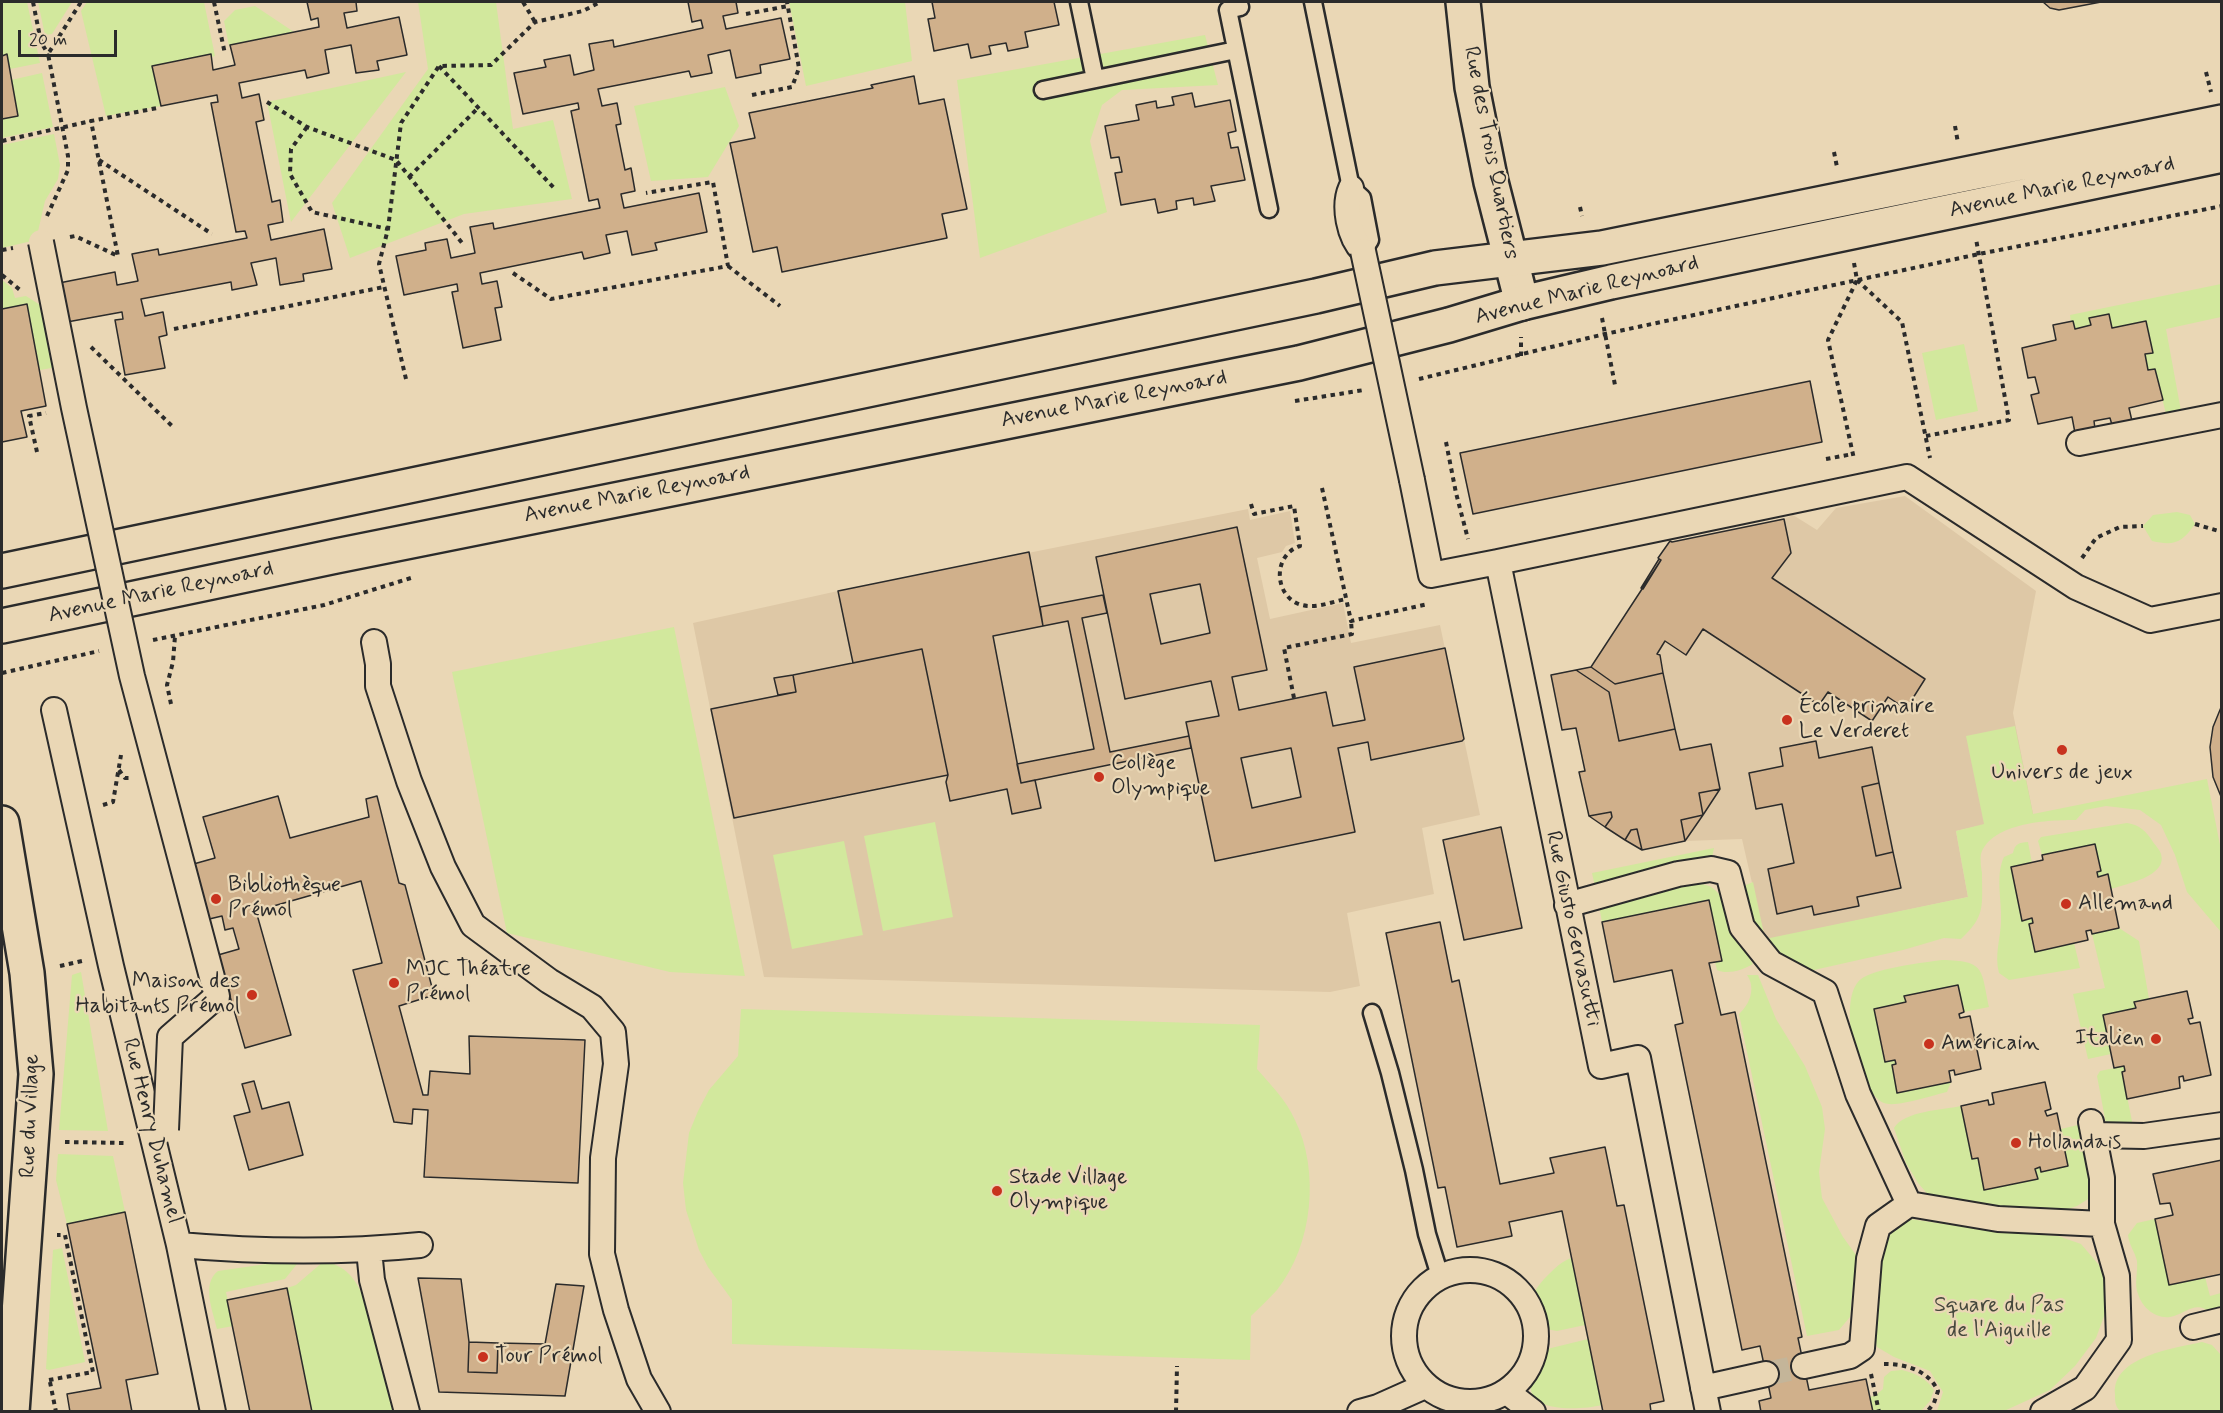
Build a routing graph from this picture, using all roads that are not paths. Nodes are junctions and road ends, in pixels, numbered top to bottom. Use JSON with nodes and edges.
{"nodes":[{"id":1,"x":1079,"y":2,"type":"edge"},
{"id":2,"x":1238,"y":2,"type":"edge"},
{"id":3,"x":1313,"y":2,"type":"edge"},
{"id":4,"x":1463,"y":2,"type":"edge"},
{"id":5,"x":1236,"y":50,"type":"junction"},
{"id":6,"x":1095,"y":79,"type":"junction"},
{"id":7,"x":1043,"y":90,"type":"dead end"},
{"id":8,"x":2222,"y":122,"type":"edge"},
{"id":9,"x":2222,"y":155,"type":"edge"},
{"id":10,"x":1352,"y":188,"type":"joint"},
{"id":11,"x":1269,"y":208,"type":"dead end"},
{"id":12,"x":41,"y":242,"type":"road end"},
{"id":13,"x":1510,"y":258,"type":"junction"},
{"id":14,"x":1522,"y":303,"type":"junction"},
{"id":15,"x":2222,"y":415,"type":"edge"},
{"id":16,"x":2079,"y":443,"type":"dead end"},
{"id":17,"x":1486,"y":564,"type":"junction"},
{"id":18,"x":2,"y":571,"type":"edge"},
{"id":19,"x":2222,"y":606,"type":"edge"},
{"id":20,"x":2,"y":626,"type":"edge"},
{"id":21,"x":374,"y":642,"type":"dead end"},
{"id":22,"x":54,"y":710,"type":"dead end"},
{"id":23,"x":3,"y":830,"type":"edge"},
{"id":24,"x":1567,"y":905,"type":"junction"},
{"id":25,"x":1372,"y":1013,"type":"dead end"},
{"id":26,"x":2222,"y":1125,"type":"edge"},
{"id":27,"x":160,"y":1137,"type":"junction"},
{"id":28,"x":1909,"y":1204,"type":"junction"},
{"id":29,"x":2102,"y":1224,"type":"junction"},
{"id":30,"x":179,"y":1245,"type":"junction"},
{"id":31,"x":420,"y":1245,"type":"dead end"},
{"id":32,"x":369,"y":1250,"type":"junction"},
{"id":33,"x":1440,"y":1276,"type":"junction"},
{"id":34,"x":2222,"y":1320,"type":"edge"},
{"id":35,"x":2193,"y":1327,"type":"dead end"},
{"id":36,"x":1804,"y":1366,"type":"tunnel mouth"},
{"id":37,"x":1766,"y":1374,"type":"tunnel mouth"},
{"id":38,"x":8,"y":1377,"type":"edge"},
{"id":39,"x":1425,"y":1386,"type":"junction"},
{"id":40,"x":1703,"y":1388,"type":"junction"},
{"id":41,"x":1507,"y":1392,"type":"junction"},
{"id":42,"x":12,"y":1412,"type":"edge"},
{"id":43,"x":213,"y":1412,"type":"edge"},
{"id":44,"x":407,"y":1412,"type":"edge"},
{"id":45,"x":658,"y":1412,"type":"edge"},
{"id":46,"x":1360,"y":1412,"type":"edge"},
{"id":47,"x":1533,"y":1412,"type":"edge"},
{"id":48,"x":1708,"y":1412,"type":"edge"},
{"id":49,"x":2043,"y":1412,"type":"edge"}],
"edges":[{"from":1,"to":6,"type":"lane"},
{"from":2,"to":5,"type":"lane"},
{"from":3,"to":10,"type":"lane"},
{"from":4,"to":13,"type":"main road","name":"Rue des Trois Quartiers"},
{"from":5,"to":6,"type":"lane"},
{"from":5,"to":11,"type":"lane"},
{"from":6,"to":7,"type":"lane"},
{"from":8,"to":13,"type":"main road","name":"Avenue Marie Reynoard"},
{"from":9,"to":14,"type":"main road","name":"Avenue Marie Reynoard"},
{"from":10,"to":17,"type":"street","bridge":true},
{"from":12,"to":27,"type":"street","bridge":true},
{"from":13,"to":14,"type":"main road","name":"Rue des Trois Quartiers"},
{"from":13,"to":18,"type":"main road","name":"Avenue Marie Reynoard"},
{"from":14,"to":20,"type":"main road","name":"Avenue Marie Reynoard"},
{"from":15,"to":16,"type":"street"},
{"from":17,"to":19,"type":"street"},
{"from":17,"to":24,"type":"street","name":"Rue Giusto Gervasutti"},
{"from":21,"to":45,"type":"street"},
{"from":22,"to":27,"type":"street","name":"Rue Henry Duhamel"},
{"from":23,"to":38,"type":"main road","name":"Rue du Village"},
{"from":24,"to":28,"type":"street"},
{"from":24,"to":40,"type":"street","name":"Rue Giusto Gervasutti"},
{"from":25,"to":33,"type":"lane"},
{"from":26,"to":29,"type":"street"},
{"from":27,"to":30,"type":"street","name":"Rue Henry Duhamel"},
{"from":28,"to":29,"type":"street"},
{"from":28,"to":36,"type":"street"},
{"from":29,"to":49,"type":"street"},
{"from":30,"to":32,"type":"street"},
{"from":30,"to":43,"type":"street","name":"Rue Henry Duhamel"},
{"from":31,"to":32,"type":"street"},
{"from":32,"to":44,"type":"street"},
{"from":33,"to":39,"type":"street"},
{"from":33,"to":41,"type":"street"},
{"from":34,"to":35,"type":"street"},
{"from":37,"to":40,"type":"street"},
{"from":38,"to":42,"type":"main road","name":"Rue du Village"},
{"from":39,"to":41,"type":"street"},
{"from":39,"to":46,"type":"street"},
{"from":40,"to":48,"type":"street","name":"Rue Giusto Gervasutti"},
{"from":41,"to":47,"type":"street"}]}
